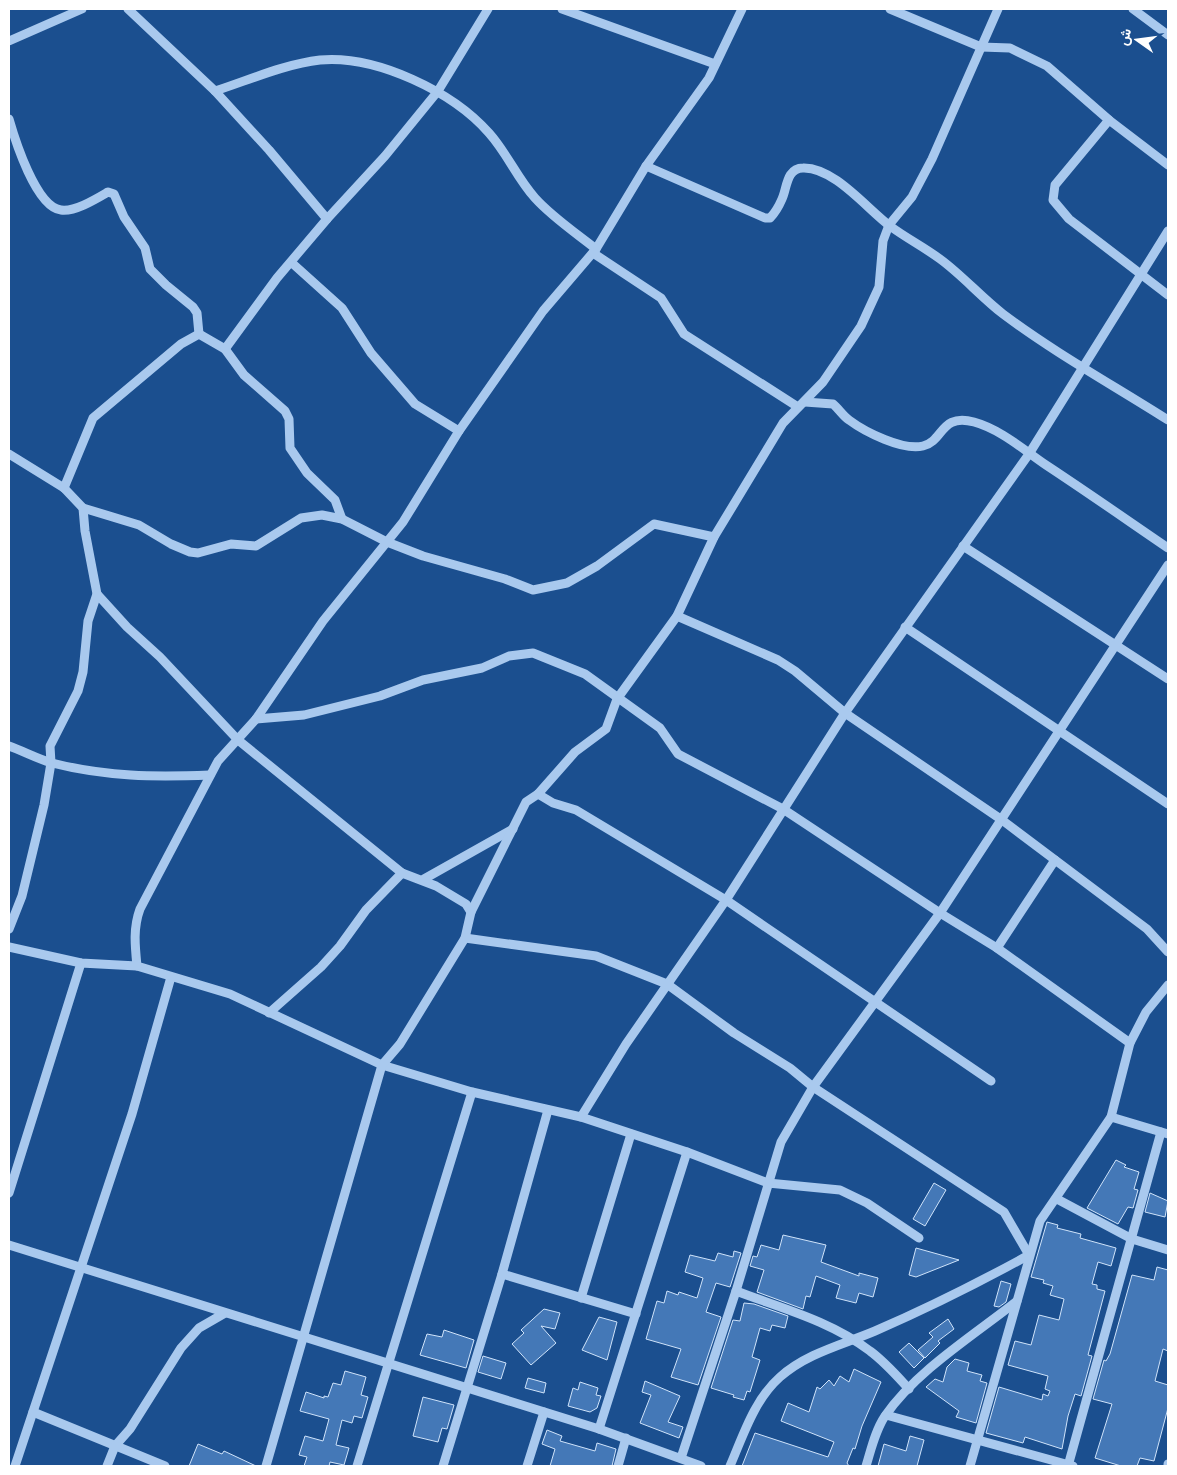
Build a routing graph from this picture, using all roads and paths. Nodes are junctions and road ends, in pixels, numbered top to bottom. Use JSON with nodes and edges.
{"nodes":[{"id":1,"x":82,"y":9,"type":"edge"},
{"id":2,"x":128,"y":9,"type":"edge"},
{"id":3,"x":488,"y":9,"type":"edge"},
{"id":4,"x":562,"y":9,"type":"edge"},
{"id":5,"x":742,"y":9,"type":"edge"},
{"id":6,"x":890,"y":9,"type":"edge"},
{"id":7,"x":998,"y":9,"type":"edge"},
{"id":8,"x":1133,"y":9,"type":"edge"},
{"id":9,"x":1168,"y":34,"type":"edge"},
{"id":10,"x":9,"y":41,"type":"edge"},
{"id":11,"x":981,"y":47,"type":"junction"},
{"id":12,"x":715,"y":64,"type":"junction"},
{"id":13,"x":215,"y":91,"type":"junction"},
{"id":14,"x":438,"y":91,"type":"junction"},
{"id":15,"x":9,"y":119,"type":"edge"},
{"id":16,"x":1109,"y":120,"type":"junction"},
{"id":17,"x":1168,"y":165,"type":"edge"},
{"id":18,"x":646,"y":166,"type":"junction"},
{"id":19,"x":327,"y":219,"type":"junction"},
{"id":20,"x":889,"y":225,"type":"junction"},
{"id":21,"x":1168,"y":231,"type":"edge"},
{"id":22,"x":594,"y":251,"type":"junction"},
{"id":23,"x":292,"y":263,"type":"junction"},
{"id":24,"x":1141,"y":276,"type":"junction"},
{"id":25,"x":1168,"y":296,"type":"edge"},
{"id":26,"x":199,"y":334,"type":"junction"},
{"id":27,"x":226,"y":349,"type":"junction"},
{"id":28,"x":1083,"y":367,"type":"junction"},
{"id":29,"x":801,"y":405,"type":"junction"},
{"id":30,"x":1168,"y":420,"type":"edge"},
{"id":31,"x":459,"y":430,"type":"junction"},
{"id":32,"x":9,"y":454,"type":"edge"},
{"id":33,"x":1030,"y":454,"type":"junction"},
{"id":34,"x":64,"y":488,"type":"junction"},
{"id":35,"x":83,"y":508,"type":"junction"},
{"id":36,"x":342,"y":519,"type":"junction"},
{"id":37,"x":714,"y":537,"type":"junction"},
{"id":38,"x":387,"y":542,"type":"junction"},
{"id":39,"x":963,"y":546,"type":"junction"},
{"id":40,"x":1168,"y":548,"type":"edge"},
{"id":41,"x":1168,"y":565,"type":"edge"},
{"id":42,"x":97,"y":594,"type":"junction"},
{"id":43,"x":677,"y":616,"type":"junction"},
{"id":44,"x":905,"y":627,"type":"junction"},
{"id":45,"x":1117,"y":644,"type":"junction"},
{"id":46,"x":1168,"y":679,"type":"edge"},
{"id":47,"x":617,"y":699,"type":"junction"},
{"id":48,"x":845,"y":713,"type":"junction"},
{"id":49,"x":256,"y":719,"type":"junction"},
{"id":50,"x":1060,"y":730,"type":"junction"},
{"id":51,"x":238,"y":740,"type":"junction"},
{"id":52,"x":9,"y":746,"type":"edge"},
{"id":53,"x":51,"y":763,"type":"junction"},
{"id":54,"x":210,"y":775,"type":"junction"},
{"id":55,"x":538,"y":794,"type":"junction"},
{"id":56,"x":1168,"y":804,"type":"edge"},
{"id":57,"x":783,"y":809,"type":"junction"},
{"id":58,"x":1002,"y":820,"type":"junction"},
{"id":59,"x":512,"y":829,"type":"junction"},
{"id":60,"x":1055,"y":860,"type":"junction"},
{"id":61,"x":402,"y":873,"type":"junction"},
{"id":62,"x":424,"y":879,"type":"junction"},
{"id":63,"x":726,"y":900,"type":"junction"},
{"id":64,"x":471,"y":912,"type":"junction"},
{"id":65,"x":940,"y":913,"type":"junction"},
{"id":66,"x":9,"y":929,"type":"edge"},
{"id":67,"x":465,"y":938,"type":"junction"},
{"id":68,"x":9,"y":947,"type":"edge"},
{"id":69,"x":997,"y":948,"type":"junction"},
{"id":70,"x":1168,"y":952,"type":"edge"},
{"id":71,"x":81,"y":963,"type":"junction"},
{"id":72,"x":136,"y":966,"type":"junction"},
{"id":73,"x":171,"y":976,"type":"junction"},
{"id":74,"x":667,"y":984,"type":"junction"},
{"id":75,"x":1168,"y":985,"type":"edge"},
{"id":76,"x":1165,"y":995,"type":"edge"},
{"id":77,"x":876,"y":1002,"type":"junction"},
{"id":78,"x":270,"y":1013,"type":"junction"},
{"id":79,"x":1130,"y":1043,"type":"junction"},
{"id":80,"x":382,"y":1065,"type":"junction"},
{"id":81,"x":991,"y":1081,"type":"dead end"},
{"id":82,"x":813,"y":1087,"type":"junction"},
{"id":83,"x":472,"y":1092,"type":"junction"},
{"id":84,"x":548,"y":1110,"type":"junction"},
{"id":85,"x":582,"y":1117,"type":"junction"},
{"id":86,"x":1111,"y":1117,"type":"junction"},
{"id":87,"x":1164,"y":1133,"type":"edge"},
{"id":88,"x":631,"y":1134,"type":"junction"},
{"id":89,"x":687,"y":1152,"type":"junction"},
{"id":90,"x":768,"y":1183,"type":"junction"},
{"id":91,"x":9,"y":1193,"type":"edge"},
{"id":92,"x":1057,"y":1199,"type":"junction"},
{"id":93,"x":919,"y":1238,"type":"dead end"},
{"id":94,"x":1132,"y":1239,"type":"junction"},
{"id":95,"x":9,"y":1245,"type":"edge"},
{"id":96,"x":1168,"y":1250,"type":"edge"},
{"id":97,"x":1029,"y":1255,"type":"junction"},
{"id":98,"x":82,"y":1267,"type":"junction"},
{"id":99,"x":502,"y":1274,"type":"junction"},
{"id":100,"x":736,"y":1291,"type":"junction"},
{"id":101,"x":581,"y":1298,"type":"junction"},
{"id":102,"x":1017,"y":1301,"type":"junction"},
{"id":103,"x":225,"y":1313,"type":"junction"},
{"id":104,"x":636,"y":1314,"type":"junction"},
{"id":105,"x":303,"y":1337,"type":"junction"},
{"id":106,"x":855,"y":1340,"type":"junction"},
{"id":107,"x":388,"y":1363,"type":"junction"},
{"id":108,"x":467,"y":1388,"type":"junction"},
{"id":109,"x":909,"y":1389,"type":"junction"},
{"id":110,"x":33,"y":1412,"type":"junction"},
{"id":111,"x":544,"y":1412,"type":"junction"},
{"id":112,"x":886,"y":1415,"type":"junction"},
{"id":113,"x":599,"y":1429,"type":"junction"},
{"id":114,"x":626,"y":1438,"type":"junction"},
{"id":115,"x":978,"y":1441,"type":"junction"},
{"id":116,"x":115,"y":1446,"type":"junction"},
{"id":117,"x":681,"y":1458,"type":"junction"},
{"id":118,"x":695,"y":1465,"type":"edge"},
{"id":119,"x":15,"y":1466,"type":"edge"},
{"id":120,"x":107,"y":1466,"type":"edge"},
{"id":121,"x":166,"y":1466,"type":"edge"},
{"id":122,"x":266,"y":1466,"type":"edge"},
{"id":123,"x":357,"y":1466,"type":"edge"},
{"id":124,"x":443,"y":1466,"type":"edge"},
{"id":125,"x":527,"y":1466,"type":"edge"},
{"id":126,"x":618,"y":1466,"type":"edge"},
{"id":127,"x":730,"y":1466,"type":"edge"},
{"id":128,"x":866,"y":1466,"type":"edge"},
{"id":129,"x":970,"y":1466,"type":"edge"},
{"id":130,"x":1070,"y":1466,"type":"edge"}],
"edges":[{"from":1,"to":10,"type":"street"},
{"from":2,"to":13,"type":"street"},
{"from":3,"to":14,"type":"street"},
{"from":4,"to":12,"type":"street"},
{"from":5,"to":12,"type":"street"},
{"from":6,"to":11,"type":"street"},
{"from":7,"to":11,"type":"street"},
{"from":8,"to":9,"type":"street"},
{"from":11,"to":16,"type":"street"},
{"from":11,"to":20,"type":"street"},
{"from":12,"to":18,"type":"street"},
{"from":13,"to":14,"type":"street"},
{"from":13,"to":19,"type":"street"},
{"from":14,"to":19,"type":"street"},
{"from":14,"to":22,"type":"street"},
{"from":15,"to":26,"type":"street"},
{"from":16,"to":17,"type":"street"},
{"from":16,"to":24,"type":"street"},
{"from":18,"to":20,"type":"street"},
{"from":18,"to":22,"type":"street"},
{"from":19,"to":23,"type":"street"},
{"from":20,"to":28,"type":"street"},
{"from":20,"to":29,"type":"street"},
{"from":21,"to":24,"type":"street"},
{"from":22,"to":29,"type":"street"},
{"from":22,"to":31,"type":"street"},
{"from":23,"to":27,"type":"street"},
{"from":23,"to":31,"type":"street"},
{"from":24,"to":25,"type":"street"},
{"from":24,"to":28,"type":"street"},
{"from":26,"to":27,"type":"street"},
{"from":26,"to":34,"type":"street"},
{"from":27,"to":36,"type":"street"},
{"from":28,"to":30,"type":"street"},
{"from":28,"to":33,"type":"street"},
{"from":29,"to":33,"type":"street"},
{"from":29,"to":37,"type":"street"},
{"from":31,"to":38,"type":"street"},
{"from":32,"to":34,"type":"street"},
{"from":33,"to":39,"type":"street"},
{"from":33,"to":40,"type":"street"},
{"from":34,"to":35,"type":"street"},
{"from":35,"to":36,"type":"street"},
{"from":35,"to":42,"type":"street"},
{"from":36,"to":38,"type":"street"},
{"from":37,"to":38,"type":"street"},
{"from":37,"to":43,"type":"street"},
{"from":38,"to":49,"type":"street"},
{"from":39,"to":44,"type":"street"},
{"from":39,"to":45,"type":"street"},
{"from":41,"to":45,"type":"street"},
{"from":42,"to":51,"type":"street"},
{"from":42,"to":53,"type":"street"},
{"from":43,"to":47,"type":"street"},
{"from":43,"to":48,"type":"street"},
{"from":44,"to":48,"type":"street"},
{"from":44,"to":50,"type":"street"},
{"from":45,"to":46,"type":"street"},
{"from":45,"to":50,"type":"street"},
{"from":47,"to":49,"type":"street"},
{"from":47,"to":55,"type":"street"},
{"from":47,"to":57,"type":"street"},
{"from":48,"to":57,"type":"street"},
{"from":48,"to":58,"type":"street"},
{"from":49,"to":51,"type":"street"},
{"from":50,"to":56,"type":"street"},
{"from":50,"to":58,"type":"street"},
{"from":51,"to":54,"type":"street"},
{"from":51,"to":61,"type":"street"},
{"from":52,"to":53,"type":"street"},
{"from":53,"to":54,"type":"street"},
{"from":53,"to":66,"type":"street"},
{"from":54,"to":72,"type":"street"},
{"from":55,"to":59,"type":"street"},
{"from":55,"to":63,"type":"street"},
{"from":57,"to":63,"type":"street"},
{"from":57,"to":65,"type":"street"},
{"from":58,"to":60,"type":"street"},
{"from":58,"to":65,"type":"street"},
{"from":59,"to":62,"type":"street"},
{"from":59,"to":64,"type":"street"},
{"from":60,"to":69,"type":"street"},
{"from":60,"to":70,"type":"street"},
{"from":61,"to":62,"type":"street"},
{"from":61,"to":78,"type":"street"},
{"from":62,"to":64,"type":"street"},
{"from":63,"to":74,"type":"street"},
{"from":63,"to":77,"type":"street"},
{"from":64,"to":67,"type":"street"},
{"from":65,"to":69,"type":"street"},
{"from":65,"to":77,"type":"street"},
{"from":67,"to":74,"type":"street"},
{"from":67,"to":80,"type":"street"},
{"from":68,"to":71,"type":"street"},
{"from":69,"to":79,"type":"street"},
{"from":71,"to":72,"type":"street"},
{"from":71,"to":91,"type":"street"},
{"from":72,"to":73,"type":"street"},
{"from":73,"to":78,"type":"street"},
{"from":73,"to":98,"type":"street"},
{"from":74,"to":82,"type":"street"},
{"from":74,"to":85,"type":"street"},
{"from":75,"to":76,"type":"street"},
{"from":76,"to":79,"type":"street"},
{"from":77,"to":81,"type":"street"},
{"from":77,"to":82,"type":"street"},
{"from":78,"to":80,"type":"street"},
{"from":79,"to":86,"type":"street"},
{"from":80,"to":83,"type":"street"},
{"from":80,"to":105,"type":"street"},
{"from":82,"to":90,"type":"street"},
{"from":82,"to":97,"type":"street"},
{"from":83,"to":84,"type":"street"},
{"from":83,"to":107,"type":"street"},
{"from":84,"to":85,"type":"street"},
{"from":84,"to":99,"type":"street"},
{"from":85,"to":88,"type":"street"},
{"from":86,"to":87,"type":"street"},
{"from":86,"to":92,"type":"street"},
{"from":87,"to":94,"type":"street"},
{"from":88,"to":89,"type":"street"},
{"from":88,"to":101,"type":"street"},
{"from":89,"to":90,"type":"street"},
{"from":89,"to":104,"type":"street"},
{"from":90,"to":93,"type":"street"},
{"from":90,"to":100,"type":"street"},
{"from":92,"to":94,"type":"street"},
{"from":92,"to":97,"type":"street"},
{"from":94,"to":96,"type":"street"},
{"from":94,"to":130,"type":"street"},
{"from":95,"to":98,"type":"street"},
{"from":97,"to":102,"type":"street"},
{"from":97,"to":106,"type":"street"},
{"from":98,"to":103,"type":"street"},
{"from":98,"to":110,"type":"street"},
{"from":99,"to":101,"type":"street"},
{"from":99,"to":108,"type":"street"},
{"from":100,"to":106,"type":"street"},
{"from":100,"to":117,"type":"street"},
{"from":101,"to":104,"type":"street"},
{"from":102,"to":109,"type":"street"},
{"from":102,"to":115,"type":"street"},
{"from":103,"to":105,"type":"street"},
{"from":103,"to":116,"type":"street"},
{"from":104,"to":113,"type":"street"},
{"from":105,"to":107,"type":"street"},
{"from":105,"to":122,"type":"street"},
{"from":106,"to":109,"type":"street"},
{"from":106,"to":127,"type":"street"},
{"from":107,"to":108,"type":"street"},
{"from":107,"to":123,"type":"street"},
{"from":108,"to":111,"type":"street"},
{"from":108,"to":124,"type":"street"},
{"from":109,"to":112,"type":"street"},
{"from":110,"to":116,"type":"street"},
{"from":110,"to":119,"type":"street"},
{"from":111,"to":113,"type":"street"},
{"from":111,"to":125,"type":"street"},
{"from":112,"to":115,"type":"street"},
{"from":112,"to":128,"type":"street"},
{"from":113,"to":114,"type":"street"},
{"from":114,"to":117,"type":"street"},
{"from":114,"to":126,"type":"street"},
{"from":115,"to":129,"type":"street"},
{"from":115,"to":130,"type":"street"},
{"from":116,"to":120,"type":"street"},
{"from":116,"to":121,"type":"street"},
{"from":117,"to":118,"type":"street"}]}
